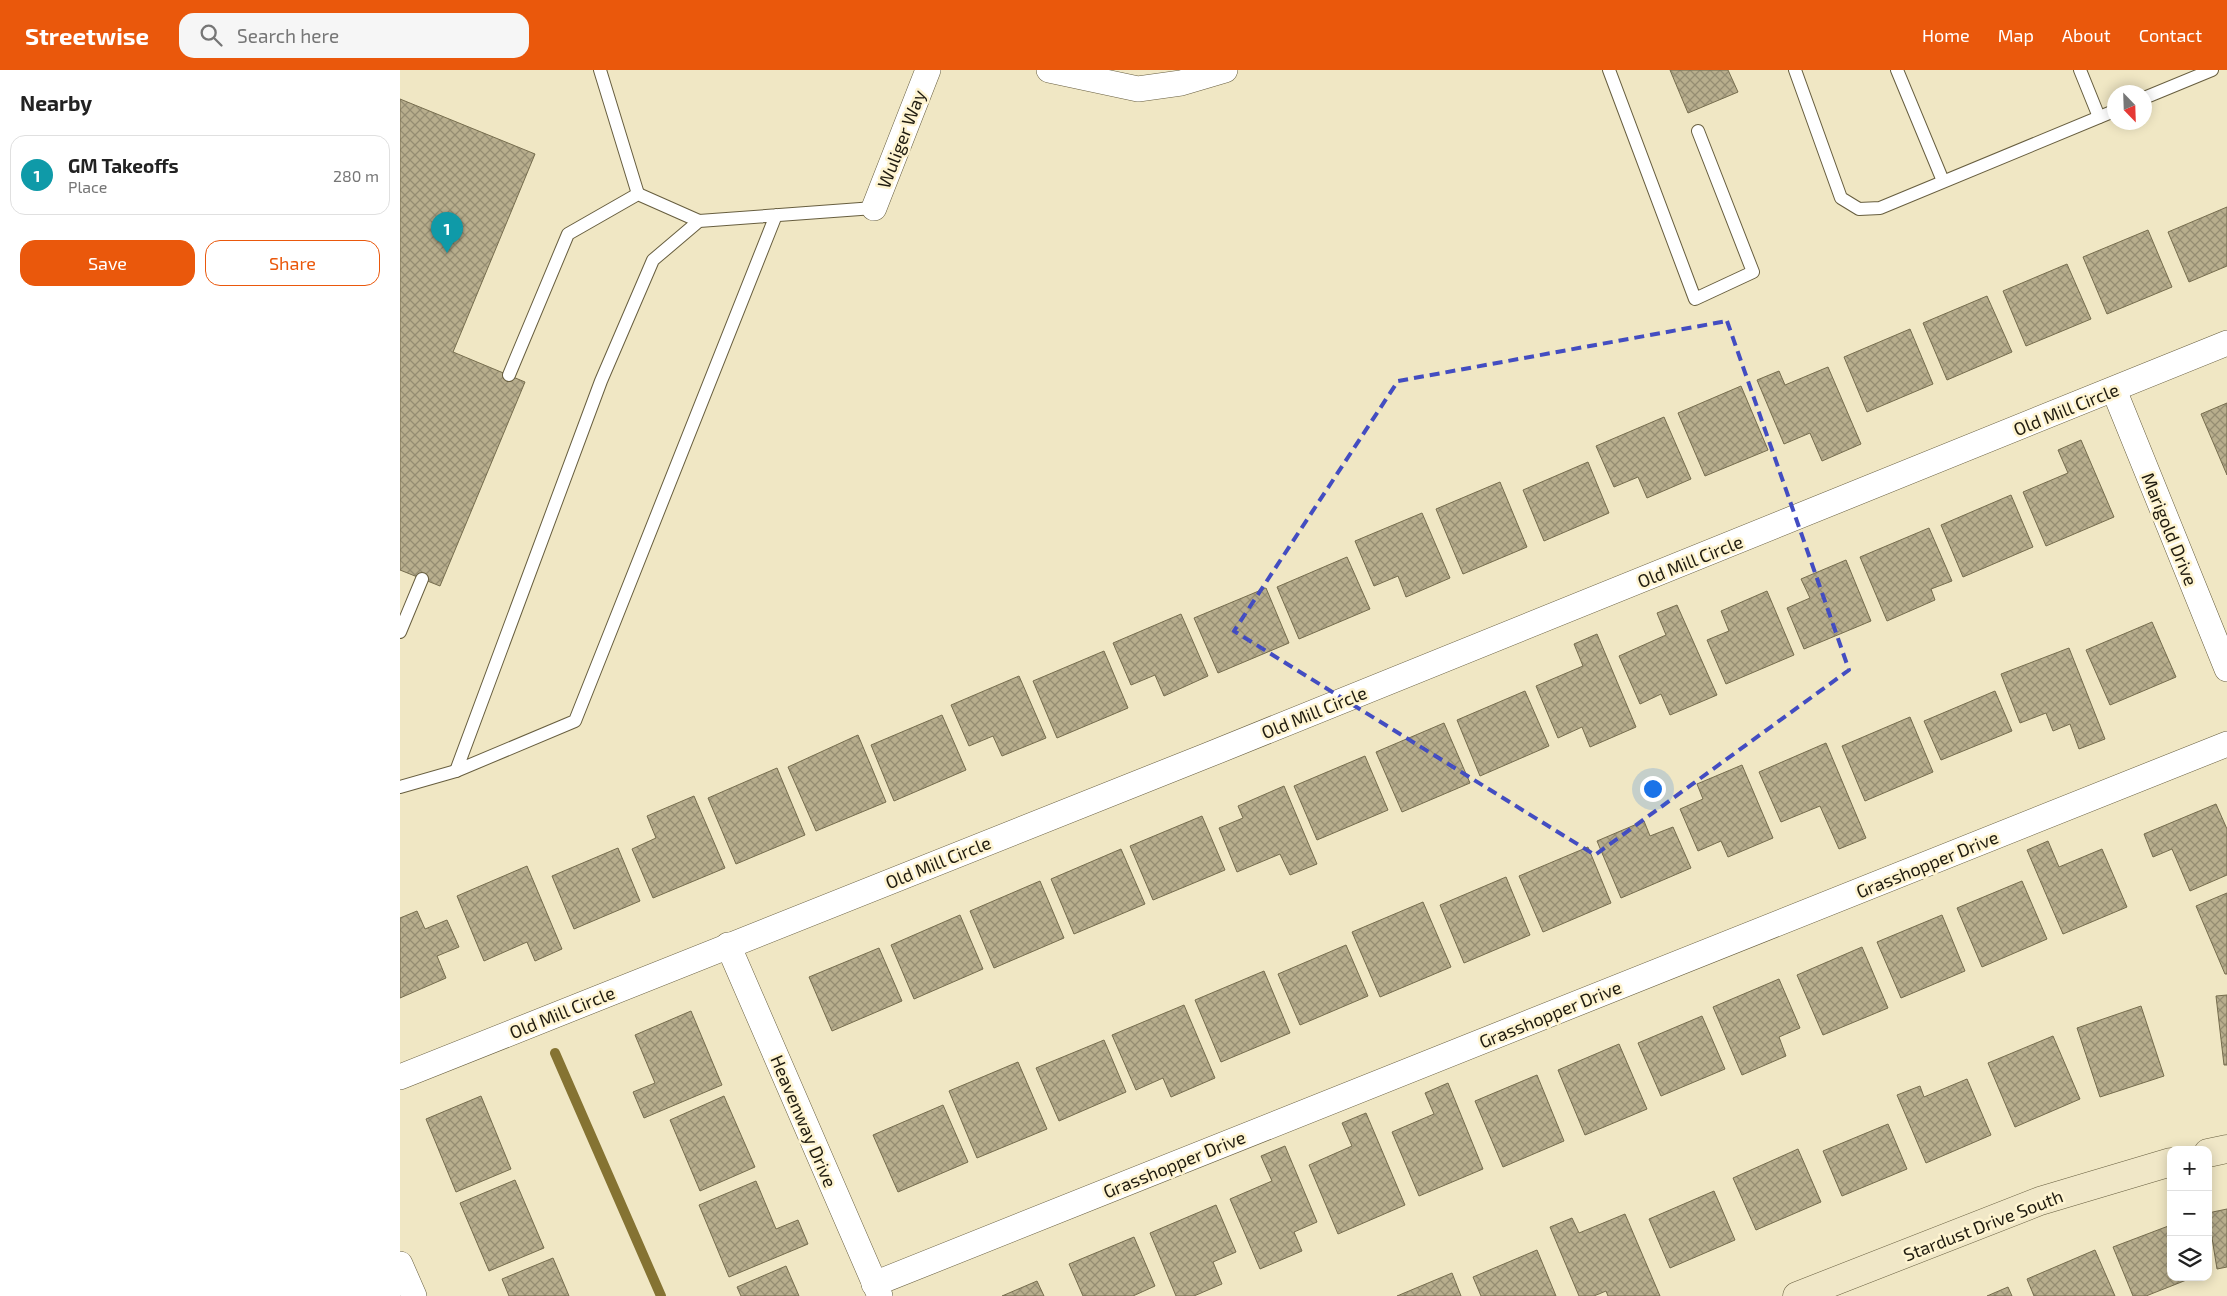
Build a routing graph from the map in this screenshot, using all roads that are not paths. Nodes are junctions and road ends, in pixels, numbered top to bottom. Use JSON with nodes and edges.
{"nodes":[{"id":1,"x":600,"y":70,"type":"edge"},
{"id":2,"x":928,"y":70,"type":"edge"},
{"id":3,"x":1049,"y":70,"type":"edge"},
{"id":4,"x":1225,"y":70,"type":"edge"},
{"id":5,"x":1609,"y":70,"type":"edge"},
{"id":6,"x":1795,"y":70,"type":"edge"},
{"id":7,"x":1897,"y":70,"type":"edge"},
{"id":8,"x":2080,"y":70,"type":"edge"},
{"id":9,"x":2212,"y":70,"type":"edge"},
{"id":10,"x":2152,"y":95,"type":"edge"},
{"id":11,"x":2107,"y":114,"type":"edge"},
{"id":12,"x":2099,"y":117,"type":"junction"},
{"id":13,"x":1698,"y":131,"type":"dead end"},
{"id":14,"x":1943,"y":182,"type":"junction"},
{"id":15,"x":638,"y":194,"type":"junction"},
{"id":16,"x":874,"y":208,"type":"joint"},
{"id":17,"x":776,"y":215,"type":"junction"},
{"id":18,"x":699,"y":221,"type":"junction"},
{"id":19,"x":2227,"y":343,"type":"edge"},
{"id":20,"x":509,"y":375,"type":"dead end"},
{"id":21,"x":2114,"y":390,"type":"junction"},
{"id":22,"x":422,"y":579,"type":"dead end"},
{"id":23,"x":400,"y":632,"type":"edge"},
{"id":24,"x":2227,"y":669,"type":"edge"},
{"id":25,"x":2227,"y":744,"type":"edge"},
{"id":26,"x":456,"y":770,"type":"junction"},
{"id":27,"x":400,"y":787,"type":"edge"},
{"id":28,"x":728,"y":945,"type":"junction"},
{"id":29,"x":400,"y":1077,"type":"edge"},
{"id":30,"x":2227,"y":1149,"type":"edge"},
{"id":31,"x":2212,"y":1152,"type":"edge"},
{"id":32,"x":2167,"y":1163,"type":"edge"},
{"id":33,"x":400,"y":1264,"type":"edge"},
{"id":34,"x":877,"y":1290,"type":"edge"},
{"id":35,"x":414,"y":1296,"type":"edge"},
{"id":36,"x":1798,"y":1296,"type":"edge"}],
"edges":[{"from":1,"to":15,"type":"lane"},
{"from":2,"to":16,"type":"street","name":"Wuliger Way"},
{"from":3,"to":4,"type":"street"},
{"from":5,"to":13,"type":"lane"},
{"from":6,"to":14,"type":"lane"},
{"from":7,"to":14,"type":"lane"},
{"from":8,"to":12,"type":"lane"},
{"from":9,"to":10,"type":"lane"},
{"from":11,"to":12,"type":"lane"},
{"from":12,"to":14,"type":"lane"},
{"from":15,"to":18,"type":"lane"},
{"from":15,"to":20,"type":"lane"},
{"from":16,"to":17,"type":"lane"},
{"from":17,"to":18,"type":"lane"},
{"from":17,"to":26,"type":"lane"},
{"from":18,"to":26,"type":"lane"},
{"from":19,"to":21,"type":"street","name":"Old Mill Circle"},
{"from":21,"to":24,"type":"street","name":"Marigold Drive"},
{"from":21,"to":28,"type":"street","name":"Old Mill Circle"},
{"from":22,"to":23,"type":"lane"},
{"from":25,"to":34,"type":"street","name":"Grasshopper Drive"},
{"from":26,"to":27,"type":"lane"},
{"from":28,"to":29,"type":"street","name":"Old Mill Circle"},
{"from":28,"to":34,"type":"street","name":"Heavenway Drive"},
{"from":30,"to":31,"type":"street"},
{"from":32,"to":36,"type":"street","name":"Stardust Drive South"},
{"from":33,"to":35,"type":"street"}]}
